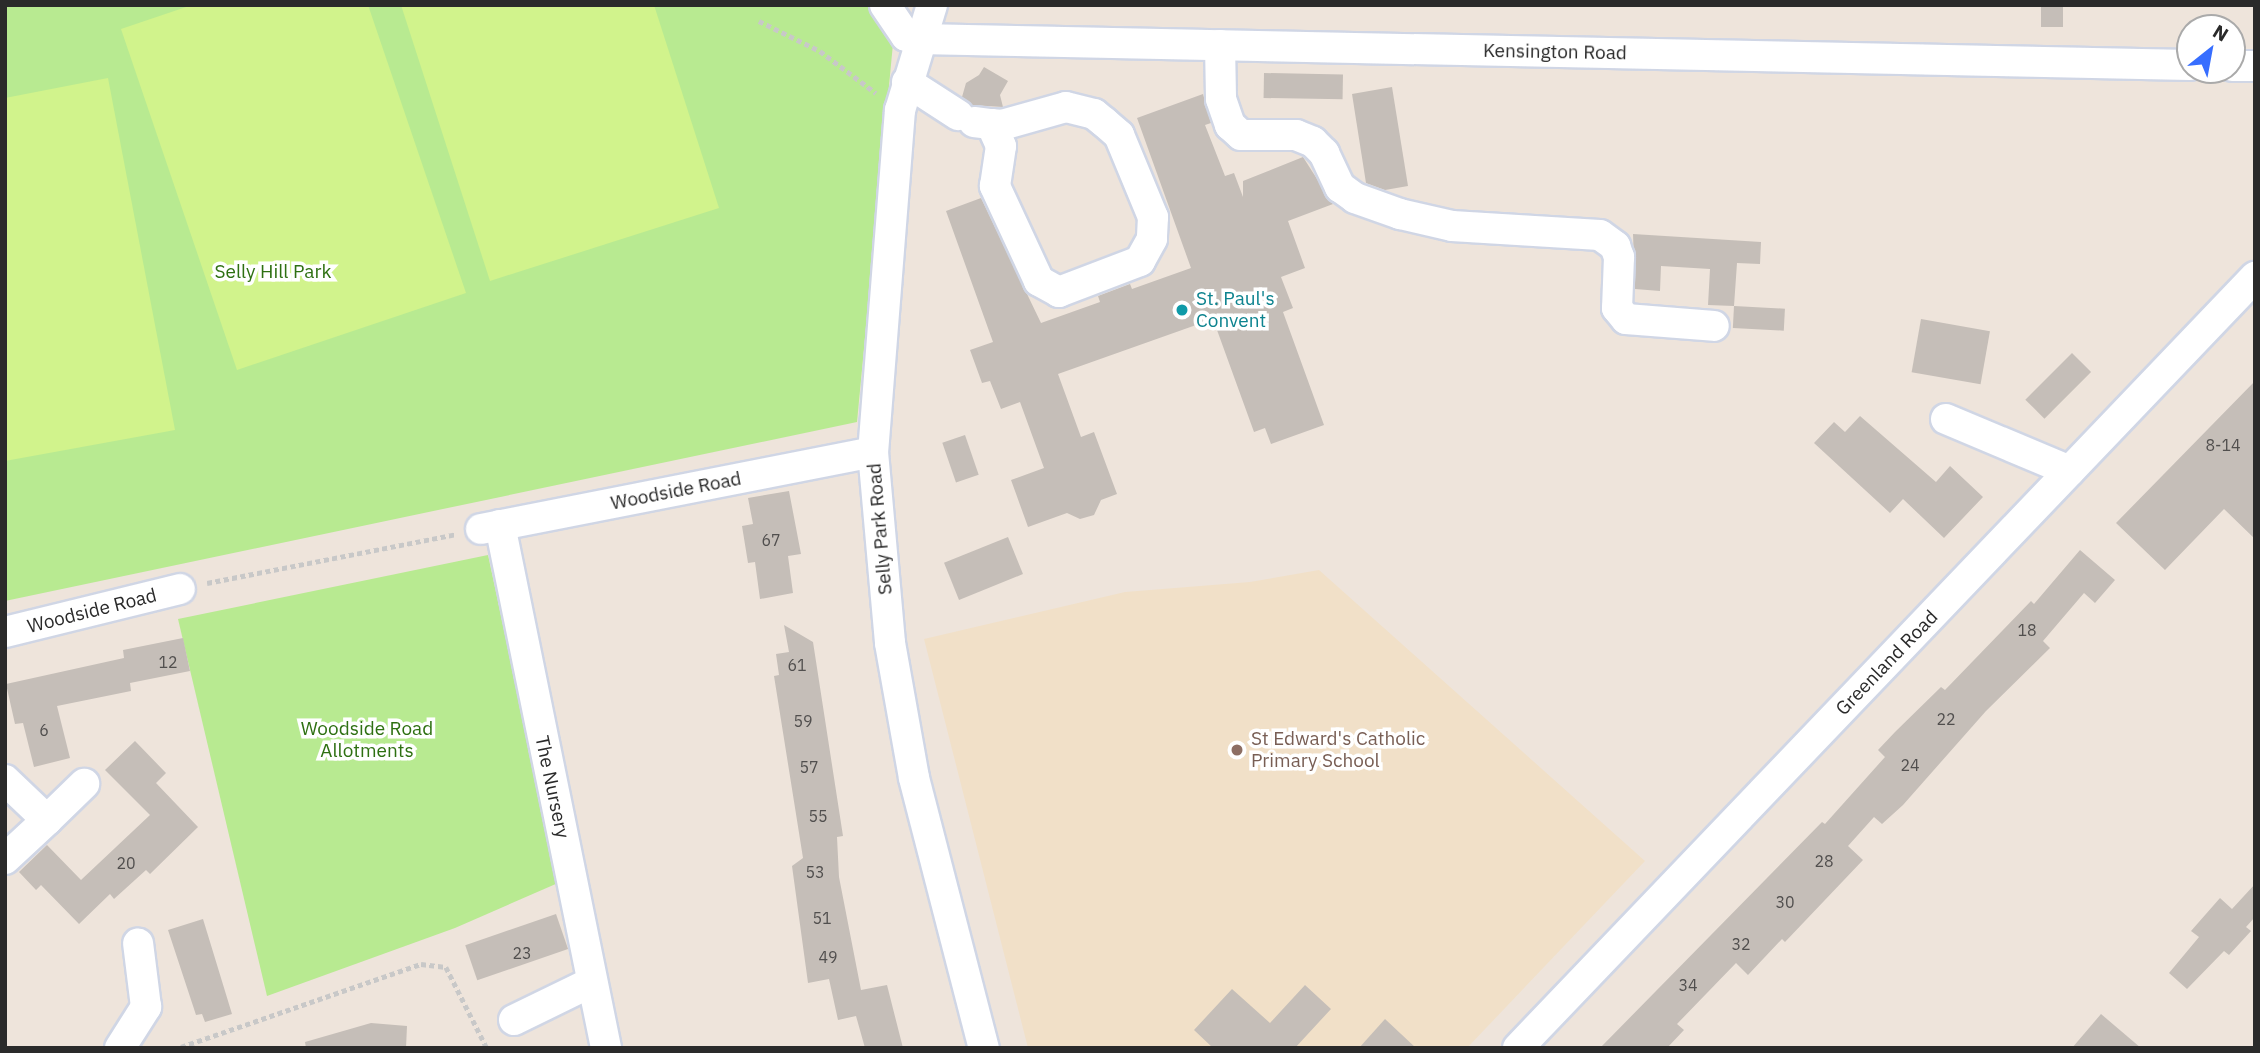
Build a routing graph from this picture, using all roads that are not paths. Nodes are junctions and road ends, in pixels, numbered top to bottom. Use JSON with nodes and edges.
{"nodes":[{"id":1,"x":885,"y":5,"type":"edge"},
{"id":2,"x":932,"y":5,"type":"edge"},
{"id":3,"x":919,"y":39,"type":"junction"},
{"id":4,"x":1220,"y":45,"type":"junction"},
{"id":5,"x":2176,"y":65,"type":"edge"},
{"id":6,"x":903,"y":96,"type":"junction"},
{"id":7,"x":974,"y":120,"type":"junction"},
{"id":8,"x":2255,"y":277,"type":"edge"},
{"id":9,"x":1714,"y":326,"type":"dead end"},
{"id":10,"x":1946,"y":419,"type":"dead end"},
{"id":11,"x":873,"y":453,"type":"junction"},
{"id":12,"x":2070,"y":471,"type":"junction"},
{"id":13,"x":490,"y":527,"type":"joint"},
{"id":14,"x":180,"y":589,"type":"dead end"},
{"id":15,"x":5,"y":632,"type":"edge"},
{"id":16,"x":5,"y":780,"type":"edge"},
{"id":17,"x":84,"y":784,"type":"dead end"},
{"id":18,"x":47,"y":820,"type":"junction"},
{"id":19,"x":5,"y":859,"type":"edge"},
{"id":20,"x":138,"y":943,"type":"dead end"},
{"id":21,"x":592,"y":982,"type":"junction"},
{"id":22,"x":514,"y":1020,"type":"dead end"},
{"id":23,"x":120,"y":1048,"type":"edge"},
{"id":24,"x":606,"y":1048,"type":"edge"},
{"id":25,"x":984,"y":1048,"type":"edge"},
{"id":26,"x":1518,"y":1048,"type":"edge"}],
"edges":[{"from":1,"to":3,"type":"street"},
{"from":2,"to":3,"type":"street","name":"Selly Park Road"},
{"from":3,"to":4,"type":"street","name":"Kensington Road"},
{"from":3,"to":6,"type":"street","name":"Selly Park Road"},
{"from":4,"to":5,"type":"street","name":"Kensington Road"},
{"from":4,"to":9,"type":"street"},
{"from":6,"to":7,"type":"street"},
{"from":6,"to":11,"type":"street","name":"Selly Park Road"},
{"from":7,"to":7,"type":"street"},
{"from":8,"to":12,"type":"street","name":"Greenland Road"},
{"from":10,"to":12,"type":"street"},
{"from":11,"to":13,"type":"street","name":"Woodside Road"},
{"from":11,"to":25,"type":"street","name":"Selly Park Road"},
{"from":12,"to":26,"type":"street","name":"Greenland Road"},
{"from":13,"to":21,"type":"street","name":"The Nursery"},
{"from":14,"to":15,"type":"street","name":"Woodside Road"},
{"from":16,"to":18,"type":"street"},
{"from":17,"to":18,"type":"street"},
{"from":18,"to":19,"type":"street"},
{"from":20,"to":23,"type":"street"},
{"from":21,"to":22,"type":"street"},
{"from":21,"to":24,"type":"street","name":"The Nursery"}]}
